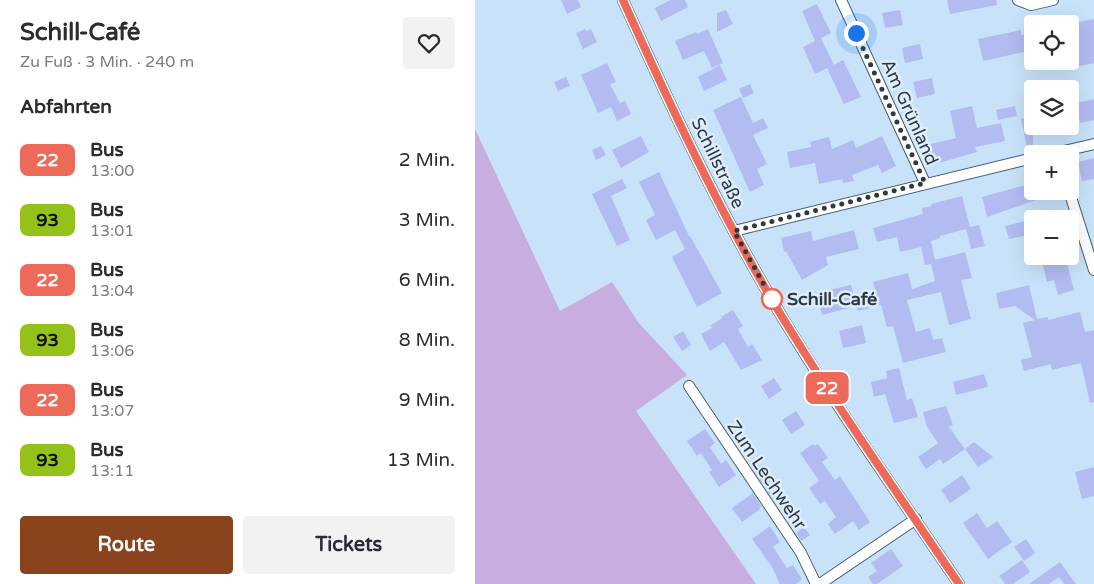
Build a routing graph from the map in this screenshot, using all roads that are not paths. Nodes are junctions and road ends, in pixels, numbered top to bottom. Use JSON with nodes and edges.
{"nodes":[{"id":1,"x":623,"y":0,"type":"edge"},
{"id":2,"x":841,"y":0,"type":"edge"},
{"id":3,"x":1018,"y":0,"type":"edge"},
{"id":4,"x":1053,"y":0,"type":"edge"},
{"id":5,"x":1094,"y":144,"type":"edge"},
{"id":6,"x":1079,"y":147,"type":"edge"},
{"id":7,"x":1024,"y":160,"type":"edge"},
{"id":8,"x":925,"y":183,"type":"junction"},
{"id":9,"x":1072,"y":200,"type":"edge"},
{"id":10,"x":734,"y":231,"type":"junction"},
{"id":11,"x":1094,"y":270,"type":"edge"},
{"id":12,"x":689,"y":386,"type":"dead end"},
{"id":13,"x":915,"y":519,"type":"junction"},
{"id":14,"x":821,"y":584,"type":"edge"},
{"id":15,"x":959,"y":584,"type":"edge"}],
"edges":[{"from":1,"to":10,"type":"street","name":"Schillstraße"},
{"from":2,"to":8,"type":"street","name":"Am Grünland"},
{"from":3,"to":4,"type":"street"},
{"from":5,"to":6,"type":"street"},
{"from":7,"to":8,"type":"street"},
{"from":8,"to":10,"type":"street"},
{"from":9,"to":11,"type":"street"},
{"from":10,"to":13,"type":"street","name":"Schillstraße"},
{"from":12,"to":14,"type":"street","name":"Zum Lechwehr"},
{"from":13,"to":14,"type":"street","name":"Zum Lechwehr"},
{"from":13,"to":15,"type":"street","name":"Schillstraße"}]}
